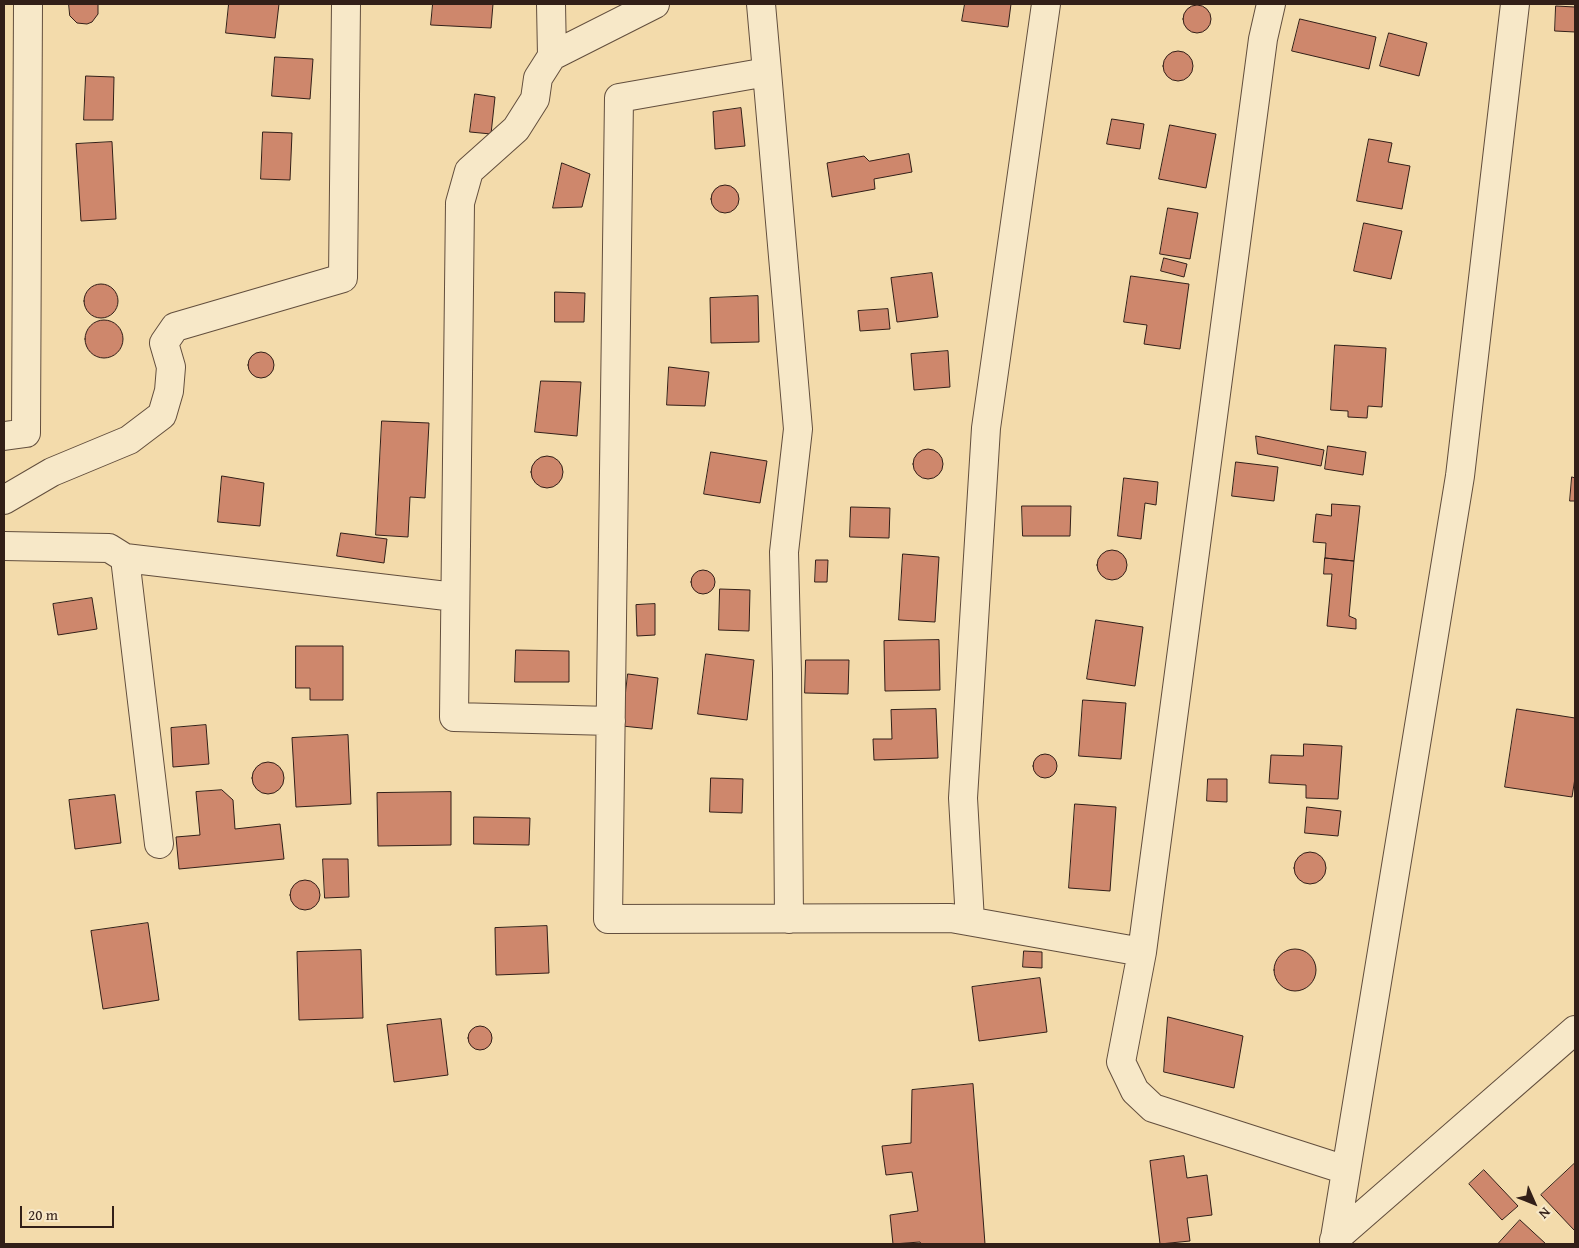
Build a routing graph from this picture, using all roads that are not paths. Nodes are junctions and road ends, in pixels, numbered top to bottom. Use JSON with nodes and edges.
{"nodes":[{"id":1,"x":28,"y":4,"type":"edge"},
{"id":2,"x":346,"y":4,"type":"edge"},
{"id":3,"x":551,"y":4,"type":"edge"},
{"id":4,"x":655,"y":4,"type":"edge"},
{"id":5,"x":761,"y":4,"type":"edge"},
{"id":6,"x":1046,"y":4,"type":"edge"},
{"id":7,"x":1271,"y":4,"type":"edge"},
{"id":8,"x":1515,"y":4,"type":"edge"},
{"id":9,"x":552,"y":56,"type":"junction"},
{"id":10,"x":767,"y":72,"type":"junction"},
{"id":11,"x":4,"y":436,"type":"edge"},
{"id":12,"x":4,"y":500,"type":"edge"},
{"id":13,"x":4,"y":546,"type":"edge"},
{"id":14,"x":125,"y":558,"type":"junction"},
{"id":15,"x":455,"y":597,"type":"junction"},
{"id":16,"x":611,"y":721,"type":"junction"},
{"id":17,"x":159,"y":844,"type":"dead end"},
{"id":18,"x":788,"y":918,"type":"junction"},
{"id":19,"x":970,"y":921,"type":"junction"},
{"id":20,"x":1142,"y":952,"type":"junction"},
{"id":21,"x":1575,"y":1030,"type":"edge"},
{"id":22,"x":1346,"y":1170,"type":"junction"},
{"id":23,"x":1334,"y":1242,"type":"edge"}],
"edges":[{"from":1,"to":11,"type":"street"},
{"from":2,"to":12,"type":"street"},
{"from":3,"to":9,"type":"street"},
{"from":4,"to":9,"type":"street"},
{"from":5,"to":10,"type":"street"},
{"from":6,"to":19,"type":"street"},
{"from":7,"to":20,"type":"street"},
{"from":8,"to":22,"type":"street"},
{"from":9,"to":15,"type":"street"},
{"from":10,"to":16,"type":"street"},
{"from":10,"to":18,"type":"street"},
{"from":13,"to":14,"type":"street"},
{"from":14,"to":15,"type":"street"},
{"from":14,"to":17,"type":"street"},
{"from":15,"to":16,"type":"street"},
{"from":16,"to":18,"type":"street"},
{"from":18,"to":19,"type":"street"},
{"from":19,"to":20,"type":"street"},
{"from":20,"to":22,"type":"street"},
{"from":21,"to":23,"type":"street"},
{"from":22,"to":23,"type":"street"}]}
